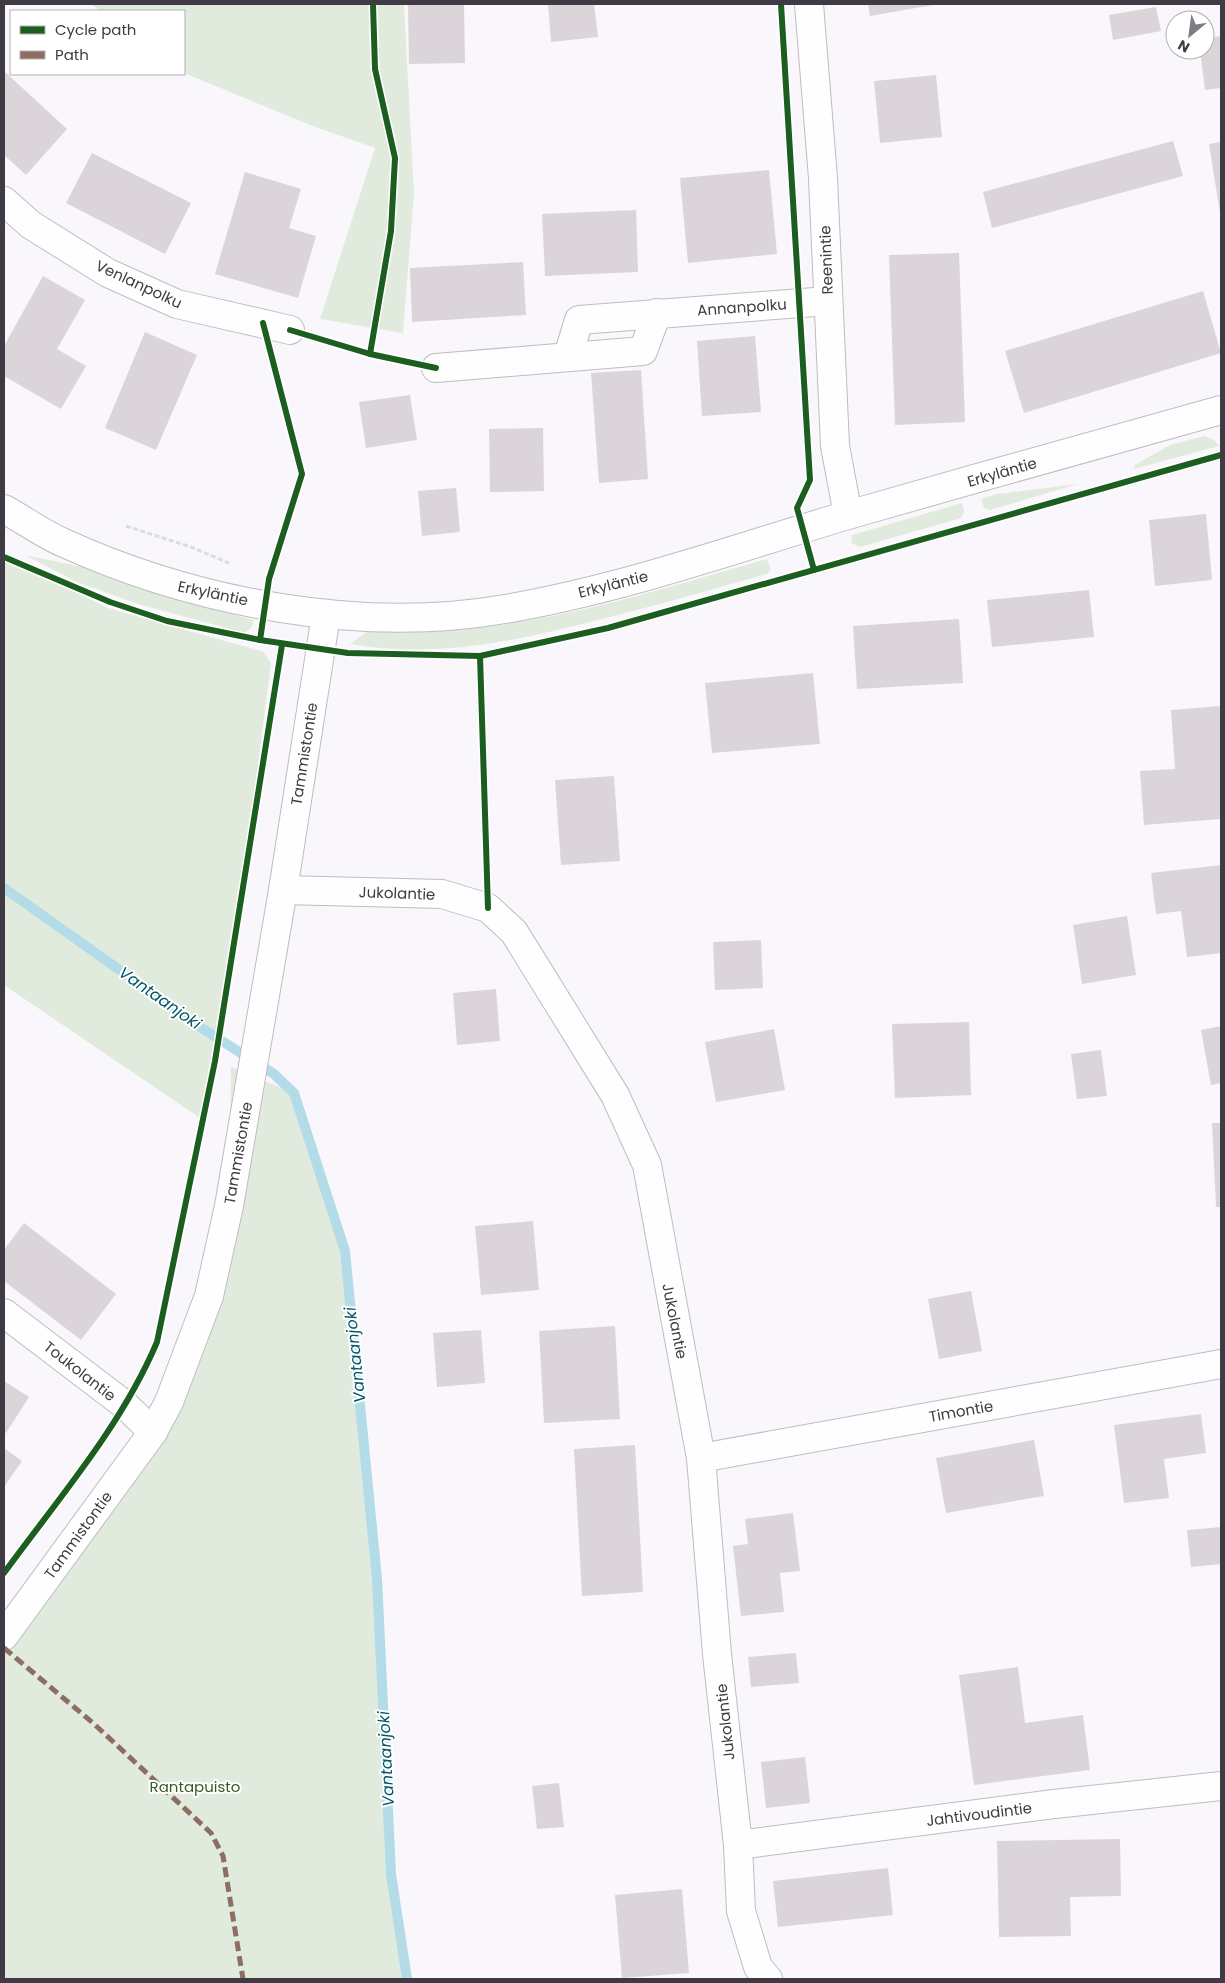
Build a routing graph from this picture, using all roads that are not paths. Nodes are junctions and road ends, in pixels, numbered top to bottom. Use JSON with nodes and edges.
{"nodes":[{"id":1,"x":809,"y":4,"type":"edge"},
{"id":2,"x":4,"y":201,"type":"edge"},
{"id":3,"x":828,"y":301,"type":"junction"},
{"id":4,"x":657,"y":313,"type":"junction"},
{"id":5,"x":290,"y":330,"type":"dead end"},
{"id":6,"x":568,"y":356,"type":"junction"},
{"id":7,"x":436,"y":368,"type":"dead end"},
{"id":8,"x":1221,"y":410,"type":"edge"},
{"id":9,"x":4,"y":508,"type":"edge"},
{"id":10,"x":848,"y":515,"type":"junction"},
{"id":11,"x":326,"y":614,"type":"junction"},
{"id":12,"x":283,"y":890,"type":"junction"},
{"id":13,"x":4,"y":1313,"type":"edge"},
{"id":14,"x":1221,"y":1364,"type":"edge"},
{"id":15,"x":154,"y":1432,"type":"junction"},
{"id":16,"x":701,"y":1458,"type":"junction"},
{"id":17,"x":8,"y":1622,"type":"edge"},
{"id":18,"x":1221,"y":1786,"type":"edge"},
{"id":19,"x":738,"y":1845,"type":"junction"},
{"id":20,"x":768,"y":1979,"type":"edge"}],
"edges":[{"from":1,"to":3,"type":"street","name":"Reenintie"},
{"from":2,"to":5,"type":"street","name":"Venlanpolku"},
{"from":3,"to":4,"type":"street","name":"Annanpolku"},
{"from":3,"to":10,"type":"street","name":"Reenintie"},
{"from":4,"to":6,"type":"street"},
{"from":4,"to":6,"type":"street","name":"Annanpolku"},
{"from":6,"to":7,"type":"street"},
{"from":8,"to":10,"type":"street","name":"Erkyläntie"},
{"from":9,"to":11,"type":"street","name":"Erkyläntie"},
{"from":10,"to":11,"type":"street","name":"Erkyläntie"},
{"from":11,"to":12,"type":"street","name":"Tammistontie"},
{"from":12,"to":15,"type":"street","name":"Tammistontie"},
{"from":12,"to":16,"type":"street","name":"Jukolantie"},
{"from":13,"to":15,"type":"street","name":"Toukolantie"},
{"from":14,"to":16,"type":"street","name":"Timontie"},
{"from":15,"to":17,"type":"street","name":"Tammistontie"},
{"from":16,"to":19,"type":"street","name":"Jukolantie"},
{"from":18,"to":19,"type":"street","name":"Jahtivoudintie"},
{"from":19,"to":20,"type":"street","name":"Jukolantie"}]}
